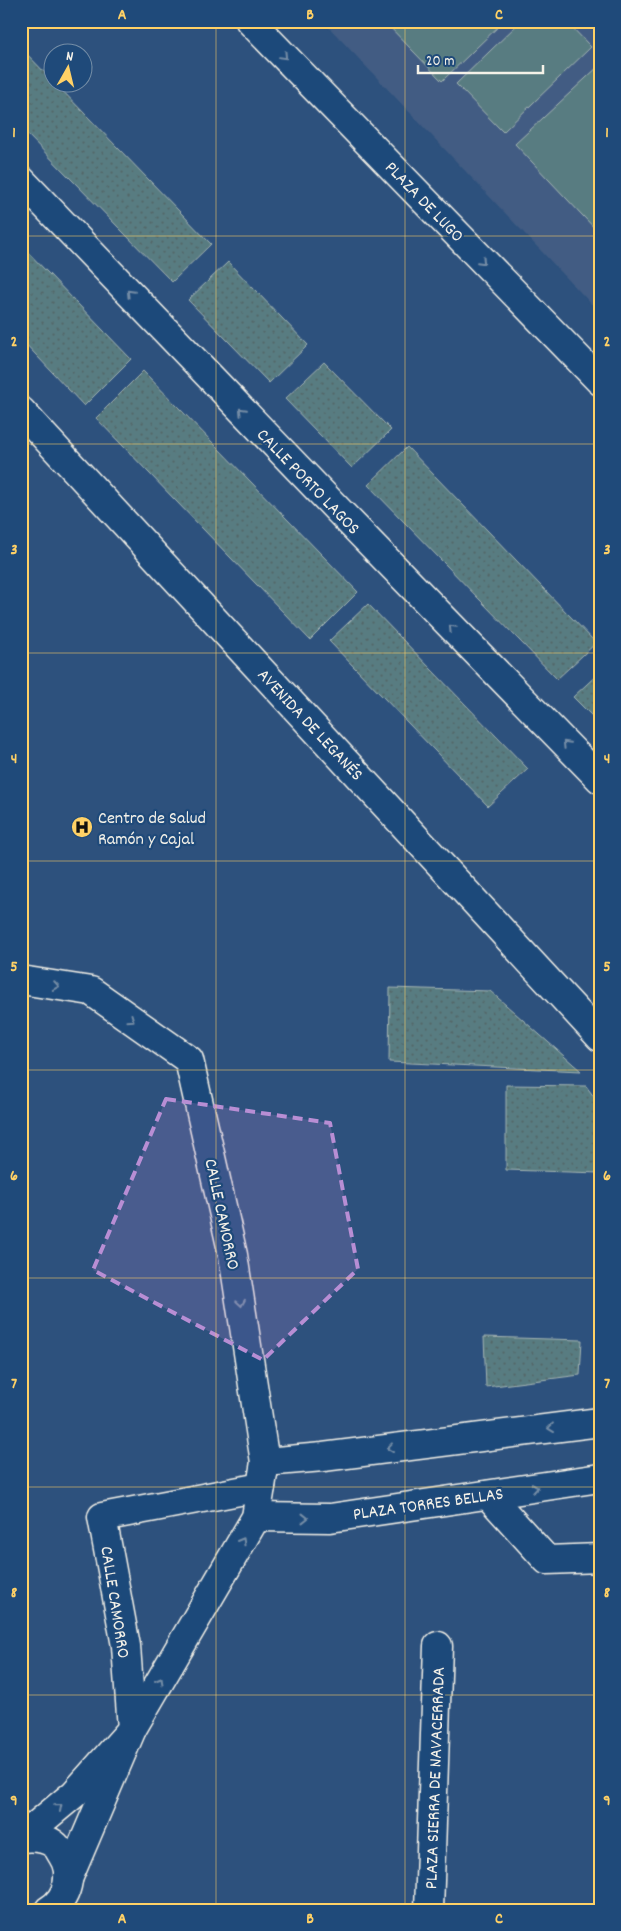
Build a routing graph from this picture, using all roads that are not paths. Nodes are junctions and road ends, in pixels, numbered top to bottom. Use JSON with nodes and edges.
{"nodes":[{"id":1,"x":250,"y":21,"type":"edge"},
{"id":2,"x":21,"y":180,"type":"edge"},
{"id":3,"x":600,"y":381,"type":"edge"},
{"id":4,"x":21,"y":411,"type":"edge"},
{"id":5,"x":600,"y":779,"type":"edge"},
{"id":6,"x":21,"y":980,"type":"edge"},
{"id":7,"x":600,"y":1037,"type":"edge"},
{"id":8,"x":600,"y":1422,"type":"edge"},
{"id":9,"x":262,"y":1462,"type":"junction"},
{"id":10,"x":600,"y":1478,"type":"edge"},
{"id":11,"x":488,"y":1495,"type":"junction"},
{"id":12,"x":256,"y":1517,"type":"junction"},
{"id":13,"x":600,"y":1558,"type":"edge"},
{"id":14,"x":438,"y":1646,"type":"dead end"},
{"id":15,"x":132,"y":1729,"type":"junction"},
{"id":16,"x":21,"y":1838,"type":"edge"},
{"id":17,"x":68,"y":1879,"type":"junction"},
{"id":18,"x":49,"y":1910,"type":"edge"},
{"id":19,"x":429,"y":1910,"type":"edge"}],
"edges":[{"from":1,"to":3,"type":"street","name":"PLAZA DE LUGO","one_way":true},
{"from":5,"to":2,"type":"street","name":"CALLE PORTO LAGOS","one_way":true},
{"from":4,"to":7,"type":"street","name":"AVENIDA DE LEGANÉS"},
{"from":6,"to":9,"type":"street","name":"CALLE CAMORRO","one_way":true},
{"from":8,"to":9,"type":"street","one_way":true},
{"from":9,"to":12,"type":"street","name":"CALLE CAMORRO"},
{"from":9,"to":15,"type":"street","name":"CALLE CAMORRO"},
{"from":11,"to":10,"type":"street","name":"PLAZA TORRES BELLAS","one_way":true},
{"from":12,"to":11,"type":"street","name":"PLAZA TORRES BELLAS","one_way":true},
{"from":11,"to":13,"type":"street"},
{"from":15,"to":12,"type":"street","name":"CALLE CAMORRO","one_way":true},
{"from":14,"to":19,"type":"street","name":"PLAZA SIERRA DE NAVACERRADA"},
{"from":16,"to":15,"type":"street","name":"CALLE CAMORRO","one_way":true},
{"from":15,"to":17,"type":"street","name":"CALLE CAMORRO"},
{"from":16,"to":17,"type":"street"},
{"from":17,"to":18,"type":"street","name":"CALLE CAMORRO"}]}
